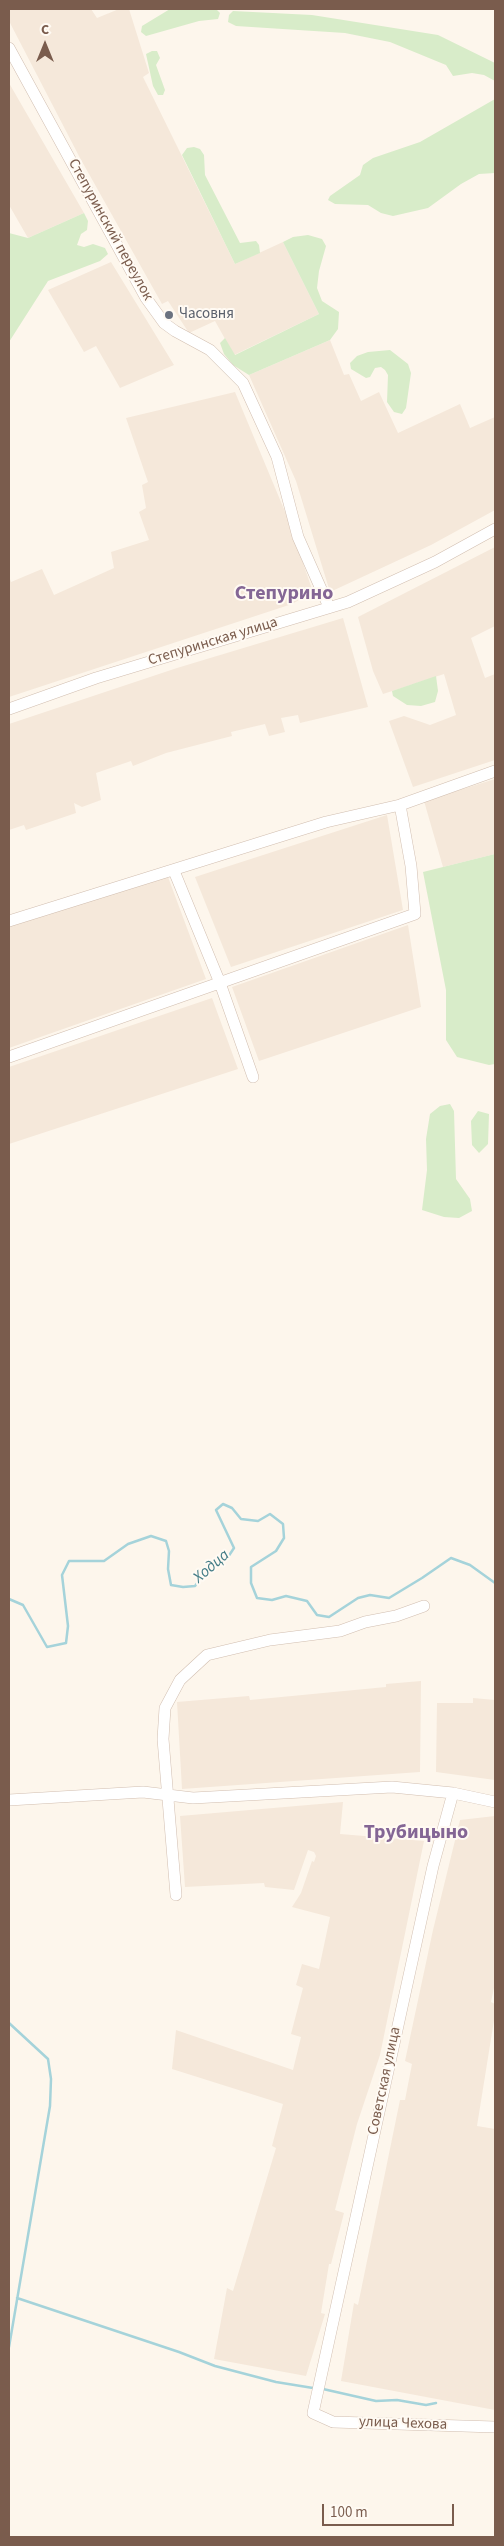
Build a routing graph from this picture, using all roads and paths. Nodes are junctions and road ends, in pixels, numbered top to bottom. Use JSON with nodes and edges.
{"nodes":[{"id":1,"x":9,"y":48,"type":"edge"},
{"id":2,"x":495,"y":529,"type":"edge"},
{"id":3,"x":329,"y":607,"type":"junction"},
{"id":4,"x":9,"y":709,"type":"edge"},
{"id":5,"x":495,"y":771,"type":"edge"},
{"id":6,"x":400,"y":805,"type":"junction"},
{"id":7,"x":174,"y":871,"type":"junction"},
{"id":8,"x":9,"y":921,"type":"edge"},
{"id":9,"x":220,"y":983,"type":"junction"},
{"id":10,"x":9,"y":1057,"type":"edge"},
{"id":11,"x":253,"y":1077,"type":"dead end"},
{"id":12,"x":424,"y":1606,"type":"dead end"},
{"id":13,"x":453,"y":1792,"type":"junction"},
{"id":14,"x":168,"y":1795,"type":"junction"},
{"id":15,"x":9,"y":1800,"type":"edge"},
{"id":16,"x":495,"y":1802,"type":"edge"},
{"id":17,"x":176,"y":1895,"type":"dead end"},
{"id":18,"x":313,"y":2413,"type":"joint"},
{"id":19,"x":495,"y":2427,"type":"edge"}],
"edges":[{"from":1,"to":3,"type":"street","name":"Степуринский переулок"},
{"from":2,"to":3,"type":"street","name":"Степуринская улица"},
{"from":3,"to":4,"type":"street","name":"Степуринская улица"},
{"from":5,"to":6,"type":"street"},
{"from":6,"to":7,"type":"street"},
{"from":6,"to":9,"type":"street"},
{"from":7,"to":8,"type":"street"},
{"from":7,"to":9,"type":"street"},
{"from":9,"to":10,"type":"street"},
{"from":9,"to":11,"type":"street"},
{"from":12,"to":14,"type":"street"},
{"from":13,"to":14,"type":"street"},
{"from":13,"to":16,"type":"street"},
{"from":13,"to":18,"type":"street","name":"Советская улица"},
{"from":14,"to":15,"type":"street"},
{"from":14,"to":17,"type":"street"},
{"from":18,"to":19,"type":"street","name":"улица Чехова"}]}
